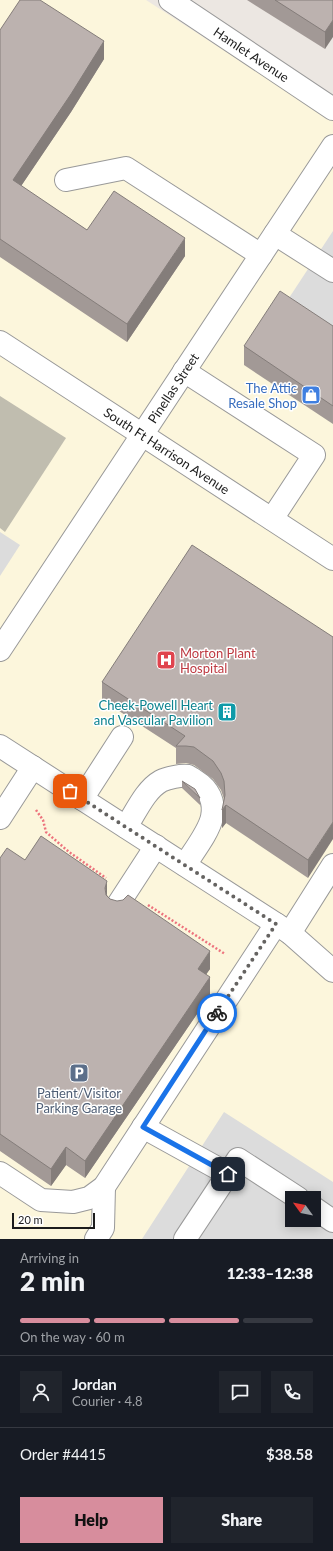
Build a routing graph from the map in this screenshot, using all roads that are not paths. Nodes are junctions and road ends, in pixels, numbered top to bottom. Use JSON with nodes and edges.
{"nodes":[{"id":1,"x":170,"y":0,"type":"edge"},
{"id":2,"x":333,"y":109,"type":"edge"},
{"id":3,"x":333,"y":146,"type":"edge"},
{"id":4,"x":66,"y":180,"type":"dead end"},
{"id":5,"x":275,"y":234,"type":"junction"},
{"id":6,"x":261,"y":255,"type":"junction"},
{"id":7,"x":333,"y":271,"type":"edge"},
{"id":8,"x":0,"y":342,"type":"edge"},
{"id":9,"x":184,"y":371,"type":"junction"},
{"id":10,"x":142,"y":434,"type":"junction"},
{"id":11,"x":272,"y":519,"type":"junction"},
{"id":12,"x":333,"y":559,"type":"edge"},
{"id":13,"x":0,"y":650,"type":"edge"},
{"id":14,"x":122,"y":737,"type":"dead end"},
{"id":15,"x":0,"y":746,"type":"edge"},
{"id":16,"x":33,"y":767,"type":"junction"},
{"id":17,"x":82,"y":799,"type":"junction"},
{"id":18,"x":0,"y":818,"type":"edge"},
{"id":19,"x":126,"y":827,"type":"junction"},
{"id":20,"x":156,"y":846,"type":"junction"},
{"id":21,"x":184,"y":865,"type":"junction"},
{"id":22,"x":333,"y":865,"type":"edge"},
{"id":23,"x":117,"y":906,"type":"edge"},
{"id":24,"x":283,"y":928,"type":"junction"},
{"id":25,"x":333,"y":971,"type":"edge"},
{"id":26,"x":143,"y":1127,"type":"junction"},
{"id":27,"x":0,"y":1173,"type":"edge"},
{"id":28,"x":228,"y":1174,"type":"junction"},
{"id":29,"x":104,"y":1187,"type":"junction"},
{"id":30,"x":287,"y":1191,"type":"edge"},
{"id":31,"x":321,"y":1213,"type":"edge"},
{"id":32,"x":333,"y":1221,"type":"edge"},
{"id":33,"x":96,"y":1239,"type":"edge"},
{"id":34,"x":186,"y":1239,"type":"edge"}],
"edges":[{"from":1,"to":2,"type":"street","name":"Hamlet Avenue"},
{"from":3,"to":5,"type":"street","name":"Pinellas Street"},
{"from":4,"to":6,"type":"street"},
{"from":5,"to":6,"type":"street","name":"Pinellas Street"},
{"from":5,"to":7,"type":"street"},
{"from":6,"to":9,"type":"street","name":"Pinellas Street"},
{"from":8,"to":10,"type":"street","name":"South Ft Harrison Avenue"},
{"from":9,"to":10,"type":"street","name":"Pinellas Street"},
{"from":9,"to":11,"type":"street"},
{"from":10,"to":11,"type":"street","name":"South Ft Harrison Avenue"},
{"from":10,"to":13,"type":"street","name":"Pinellas Street"},
{"from":11,"to":12,"type":"street","name":"South Ft Harrison Avenue"},
{"from":14,"to":17,"type":"street"},
{"from":15,"to":16,"type":"street"},
{"from":16,"to":17,"type":"street"},
{"from":16,"to":18,"type":"street"},
{"from":17,"to":19,"type":"street"},
{"from":19,"to":20,"type":"street"},
{"from":19,"to":21,"type":"street"},
{"from":20,"to":21,"type":"street"},
{"from":20,"to":23,"type":"street"},
{"from":21,"to":24,"type":"street"},
{"from":22,"to":24,"type":"street"},
{"from":24,"to":25,"type":"street"},
{"from":24,"to":26,"type":"street"},
{"from":26,"to":28,"type":"street"},
{"from":26,"to":29,"type":"street"},
{"from":27,"to":29,"type":"street"},
{"from":28,"to":30,"type":"street"},
{"from":28,"to":34,"type":"street"},
{"from":29,"to":33,"type":"street"},
{"from":31,"to":32,"type":"street"}]}
